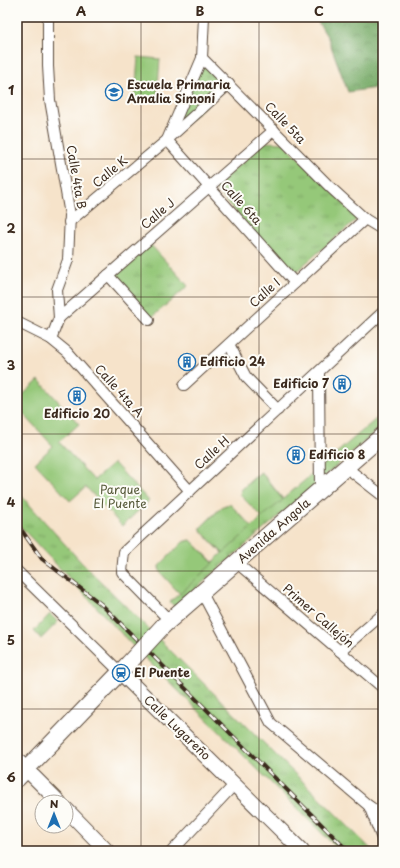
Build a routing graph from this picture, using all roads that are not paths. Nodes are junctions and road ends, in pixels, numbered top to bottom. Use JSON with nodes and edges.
{"nodes":[{"id":1,"x":48,"y":17,"type":"edge"},
{"id":2,"x":204,"y":17,"type":"edge"},
{"id":3,"x":202,"y":58,"type":"junction"},
{"id":4,"x":229,"y":84,"type":"junction"},
{"id":5,"x":274,"y":130,"type":"junction"},
{"id":6,"x":166,"y":140,"type":"junction"},
{"id":7,"x":209,"y":187,"type":"junction"},
{"id":8,"x":365,"y":219,"type":"junction"},
{"id":9,"x":69,"y":222,"type":"junction"},
{"id":10,"x":383,"y":230,"type":"edge"},
{"id":11,"x":108,"y":275,"type":"junction"},
{"id":12,"x":295,"y":283,"type":"junction"},
{"id":13,"x":383,"y":312,"type":"edge"},
{"id":14,"x":58,"y":318,"type":"junction"},
{"id":15,"x":149,"y":320,"type":"dead end"},
{"id":16,"x":17,"y":322,"type":"edge"},
{"id":17,"x":51,"y":339,"type":"junction"},
{"id":18,"x":229,"y":344,"type":"junction"},
{"id":19,"x":319,"y":372,"type":"junction"},
{"id":20,"x":184,"y":385,"type":"dead end"},
{"id":21,"x":278,"y":410,"type":"junction"},
{"id":22,"x":383,"y":435,"type":"edge"},
{"id":23,"x":346,"y":468,"type":"junction"},
{"id":24,"x":190,"y":491,"type":"junction"},
{"id":25,"x":320,"y":491,"type":"junction"},
{"id":26,"x":383,"y":496,"type":"edge"},
{"id":27,"x":237,"y":563,"type":"junction"},
{"id":28,"x":17,"y":571,"type":"edge"},
{"id":29,"x":202,"y":593,"type":"junction"},
{"id":30,"x":383,"y":614,"type":"edge"},
{"id":31,"x":167,"y":623,"type":"junction"},
{"id":32,"x":340,"y":651,"type":"junction"},
{"id":33,"x":124,"y":668,"type":"junction"},
{"id":34,"x":383,"y":688,"type":"edge"},
{"id":35,"x":20,"y":770,"type":"edge"},
{"id":36,"x":235,"y":784,"type":"junction"},
{"id":37,"x":49,"y":794,"type":"edge"},
{"id":38,"x":369,"y":806,"type":"junction"},
{"id":39,"x":383,"y":815,"type":"edge"},
{"id":40,"x":74,"y":817,"type":"edge"},
{"id":41,"x":383,"y":841,"type":"edge"},
{"id":42,"x":107,"y":851,"type":"edge"},
{"id":43,"x":172,"y":851,"type":"edge"},
{"id":44,"x":302,"y":851,"type":"edge"}],
"edges":[{"from":1,"to":9,"type":"street","name":"Calle 4ta B"},
{"from":2,"to":3,"type":"street"},
{"from":3,"to":4,"type":"street","name":"Calle 5ta"},
{"from":3,"to":6,"type":"street","name":"Calle K"},
{"from":4,"to":5,"type":"street","name":"Calle 5ta"},
{"from":4,"to":6,"type":"street","name":"Calle K"},
{"from":5,"to":7,"type":"street","name":"Calle J"},
{"from":5,"to":8,"type":"street","name":"Calle 5ta"},
{"from":6,"to":7,"type":"street","name":"Calle 6ta"},
{"from":6,"to":9,"type":"street","name":"Calle K"},
{"from":7,"to":11,"type":"street","name":"Calle J"},
{"from":7,"to":12,"type":"street","name":"Calle 6ta"},
{"from":8,"to":10,"type":"street","name":"Calle 5ta"},
{"from":8,"to":12,"type":"street","name":"Calle I"},
{"from":9,"to":14,"type":"street","name":"Calle 4ta B"},
{"from":11,"to":14,"type":"street","name":"Calle J"},
{"from":11,"to":15,"type":"street"},
{"from":12,"to":18,"type":"street","name":"Calle I"},
{"from":13,"to":19,"type":"street","name":"Calle H"},
{"from":14,"to":17,"type":"street","name":"Calle 4ta B"},
{"from":16,"to":17,"type":"street","name":"Calle 4ta A"},
{"from":17,"to":24,"type":"street","name":"Calle 4ta A"},
{"from":18,"to":20,"type":"street","name":"Calle I"},
{"from":18,"to":21,"type":"street"},
{"from":19,"to":21,"type":"street","name":"Calle H"},
{"from":19,"to":25,"type":"street"},
{"from":21,"to":24,"type":"street","name":"Calle H"},
{"from":22,"to":23,"type":"main road","name":"Avenida Angola"},
{"from":23,"to":25,"type":"main road","name":"Avenida Angola"},
{"from":23,"to":26,"type":"street"},
{"from":24,"to":31,"type":"street","name":"Calle H"},
{"from":25,"to":27,"type":"main road","name":"Avenida Angola"},
{"from":27,"to":29,"type":"main road","name":"Avenida Angola"},
{"from":27,"to":32,"type":"street","name":"Primer Callejón"},
{"from":28,"to":33,"type":"street","name":"Calle Lugareño"},
{"from":29,"to":31,"type":"main road","name":"Avenida Angola"},
{"from":29,"to":38,"type":"street"},
{"from":30,"to":32,"type":"street"},
{"from":31,"to":33,"type":"main road","bridge":true},
{"from":32,"to":34,"type":"street","name":"Primer Callejón"},
{"from":33,"to":35,"type":"main road"},
{"from":33,"to":36,"type":"street","name":"Calle Lugareño"},
{"from":35,"to":37,"type":"street"},
{"from":36,"to":43,"type":"street"},
{"from":36,"to":44,"type":"street","name":"Calle Lugareño"},
{"from":38,"to":39,"type":"street"},
{"from":38,"to":41,"type":"street"},
{"from":40,"to":42,"type":"street"}]}
